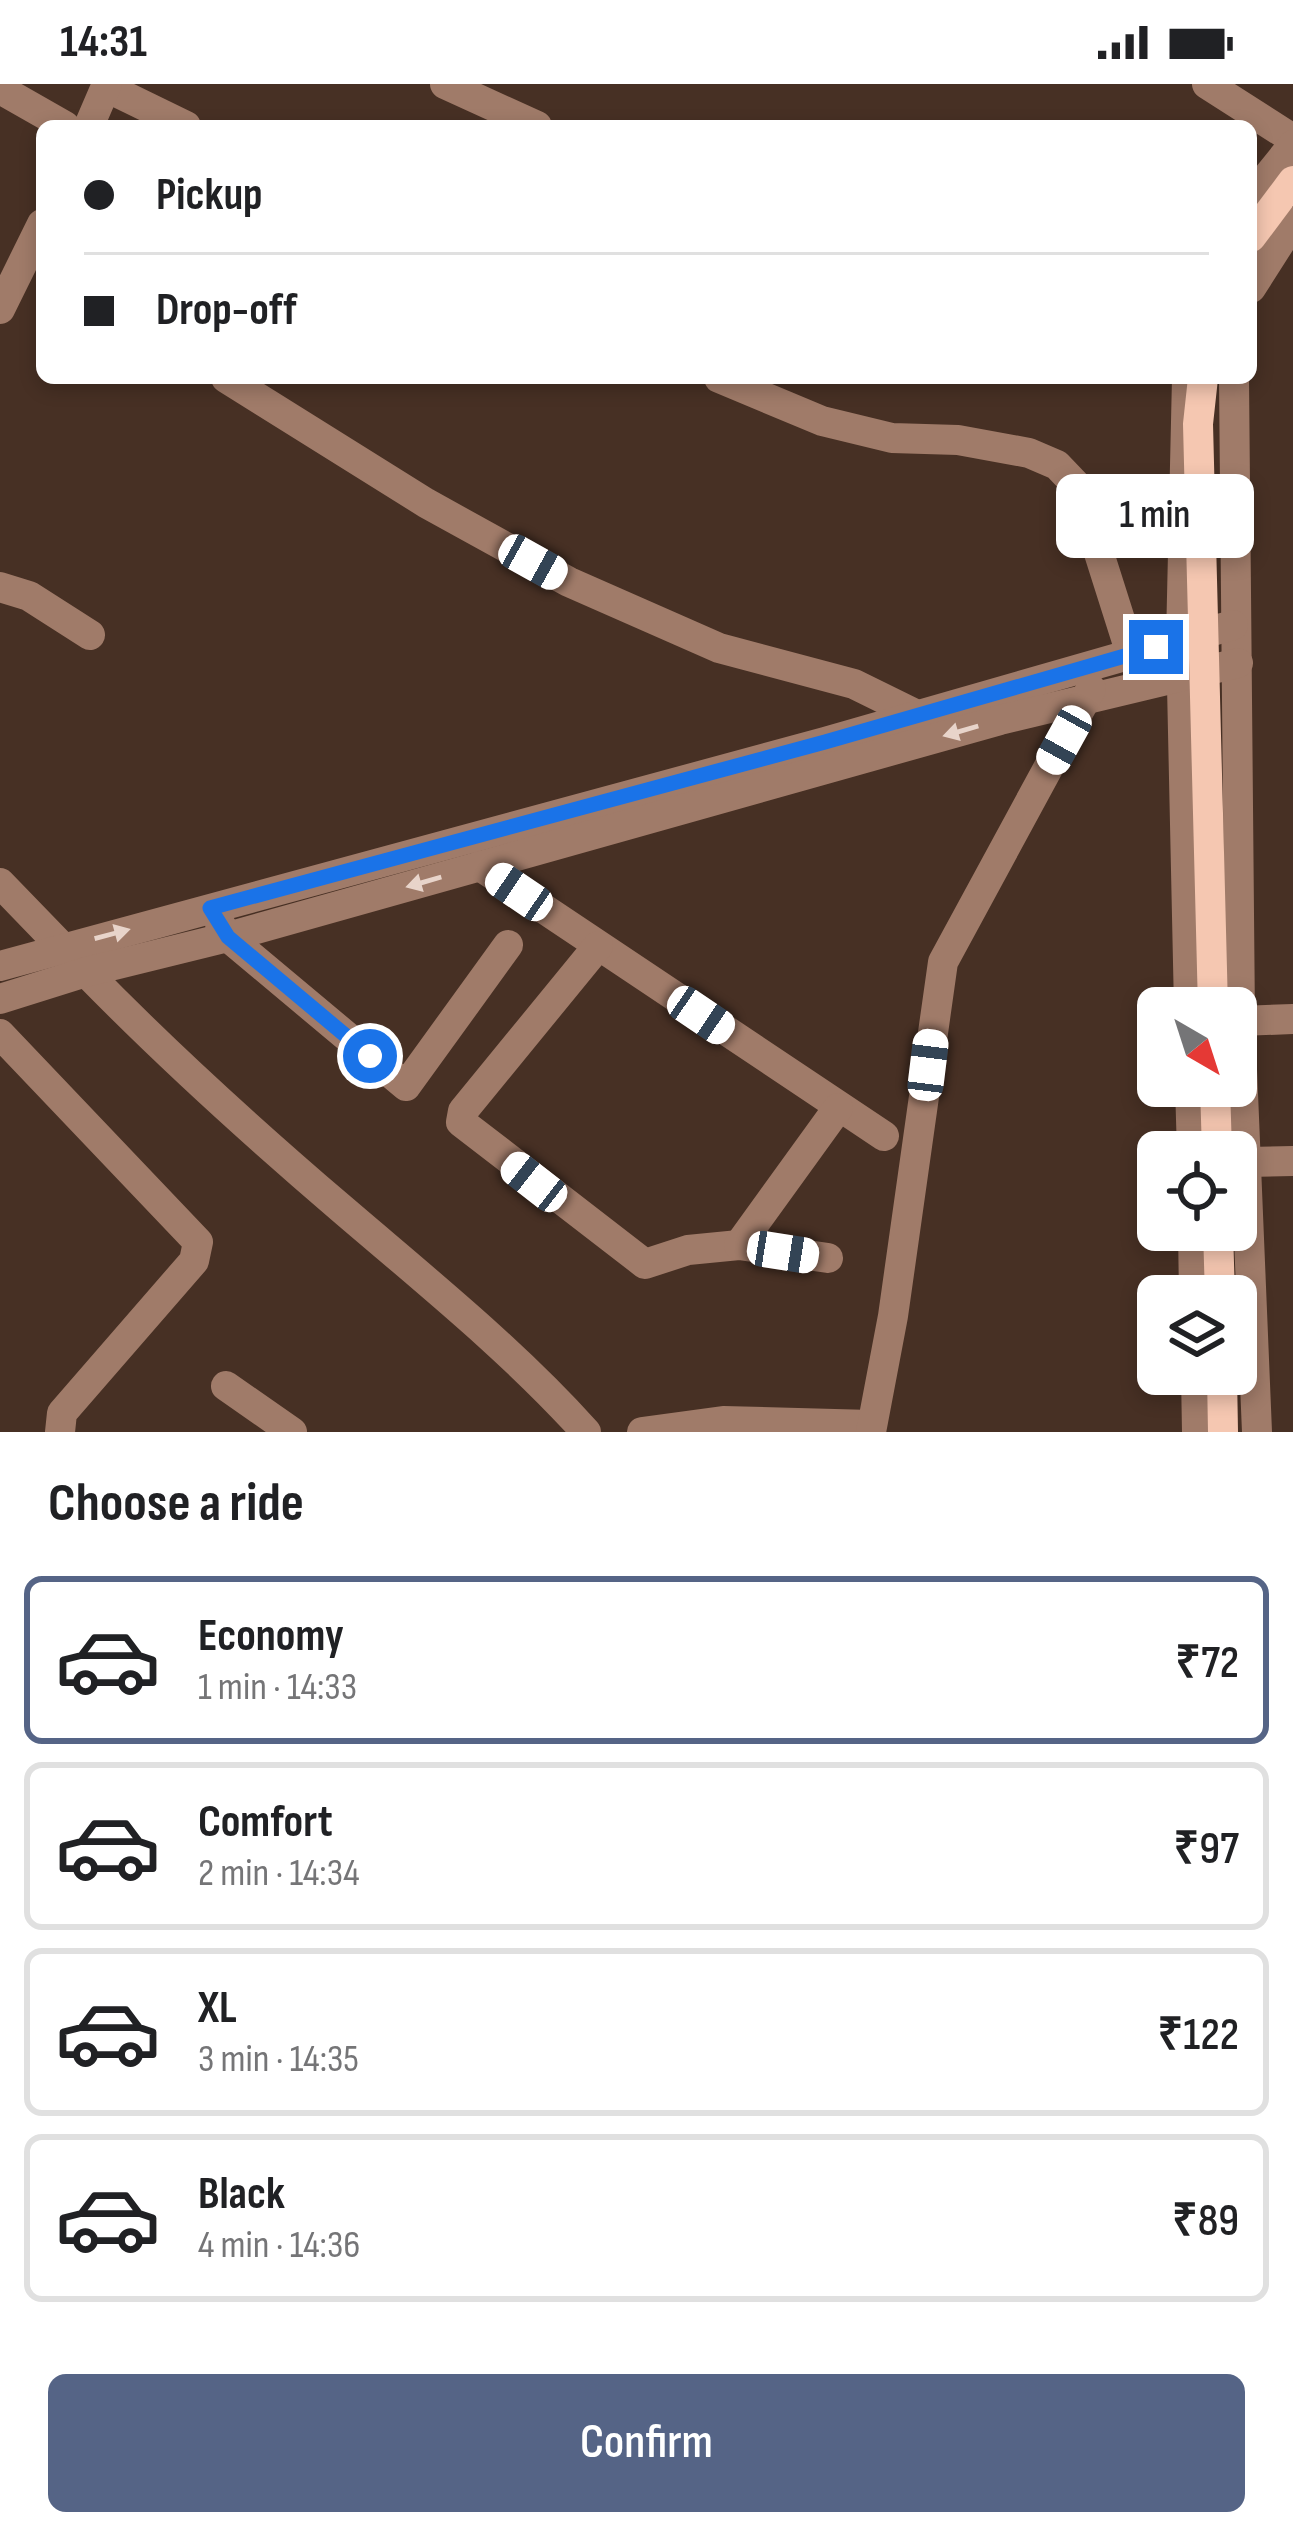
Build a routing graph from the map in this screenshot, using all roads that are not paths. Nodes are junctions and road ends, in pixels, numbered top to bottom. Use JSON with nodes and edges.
{"nodes":[{"id":1,"x":445,"y":84,"type":"edge"},
{"id":2,"x":1207,"y":84,"type":"edge"},
{"id":3,"x":106,"y":86,"type":"edge"},
{"id":4,"x":0,"y":89,"type":"edge"},
{"id":5,"x":54,"y":120,"type":"edge"},
{"id":6,"x":92,"y":120,"type":"edge"},
{"id":7,"x":174,"y":120,"type":"edge"},
{"id":8,"x":524,"y":120,"type":"edge"},
{"id":9,"x":1293,"y":142,"type":"edge"},
{"id":10,"x":1293,"y":181,"type":"edge"},
{"id":11,"x":1257,"y":189,"type":"edge"},
{"id":12,"x":1293,"y":222,"type":"edge"},
{"id":13,"x":1257,"y":229,"type":"edge"},
{"id":14,"x":36,"y":235,"type":"edge"},
{"id":15,"x":1257,"y":278,"type":"edge"},
{"id":16,"x":3,"y":295,"type":"edge"},
{"id":17,"x":236,"y":384,"type":"edge"},
{"id":18,"x":733,"y":384,"type":"edge"},
{"id":19,"x":1187,"y":384,"type":"edge"},
{"id":20,"x":1202,"y":384,"type":"edge"},
{"id":21,"x":1234,"y":384,"type":"edge"},
{"id":22,"x":0,"y":587,"type":"edge"},
{"id":23,"x":1233,"y":625,"type":"junction"},
{"id":24,"x":90,"y":635,"type":"dead end"},
{"id":25,"x":1180,"y":640,"type":"junction"},
{"id":26,"x":1118,"y":657,"type":"junction"},
{"id":27,"x":1238,"y":663,"type":"junction"},
{"id":28,"x":1183,"y":677,"type":"junction"},
{"id":29,"x":1086,"y":699,"type":"junction"},
{"id":30,"x":916,"y":716,"type":"junction"},
{"id":31,"x":596,"y":818,"type":"junction"},
{"id":32,"x":480,"y":866,"type":"junction"},
{"id":33,"x":0,"y":883,"type":"edge"},
{"id":34,"x":210,"y":908,"type":"junction"},
{"id":35,"x":228,"y":937,"type":"junction"},
{"id":36,"x":508,"y":945,"type":"dead end"},
{"id":37,"x":598,"y":946,"type":"junction"},
{"id":38,"x":62,"y":947,"type":"junction"},
{"id":39,"x":0,"y":966,"type":"edge"},
{"id":40,"x":86,"y":972,"type":"junction"},
{"id":41,"x":1189,"y":987,"type":"edge"},
{"id":42,"x":1225,"y":987,"type":"edge"},
{"id":43,"x":1227,"y":987,"type":"edge"},
{"id":44,"x":0,"y":999,"type":"edge"},
{"id":45,"x":1257,"y":1016,"type":"edge"},
{"id":46,"x":1293,"y":1019,"type":"edge"},
{"id":47,"x":0,"y":1034,"type":"edge"},
{"id":48,"x":838,"y":1108,"type":"junction"},
{"id":49,"x":884,"y":1136,"type":"dead end"},
{"id":50,"x":1257,"y":1159,"type":"edge"},
{"id":51,"x":1293,"y":1161,"type":"edge"},
{"id":52,"x":739,"y":1245,"type":"junction"},
{"id":53,"x":1240,"y":1251,"type":"edge"},
{"id":54,"x":828,"y":1258,"type":"dead end"},
{"id":55,"x":226,"y":1386,"type":"dead end"},
{"id":56,"x":1196,"y":1395,"type":"edge"},
{"id":57,"x":1222,"y":1395,"type":"edge"},
{"id":58,"x":258,"y":1422,"type":"edge"},
{"id":59,"x":871,"y":1428,"type":"edge"},
{"id":60,"x":61,"y":1432,"type":"edge"},
{"id":61,"x":292,"y":1432,"type":"edge"},
{"id":62,"x":586,"y":1432,"type":"edge"},
{"id":63,"x":642,"y":1432,"type":"edge"},
{"id":64,"x":1197,"y":1432,"type":"edge"},
{"id":65,"x":1223,"y":1432,"type":"edge"},
{"id":66,"x":1257,"y":1432,"type":"edge"}],
"edges":[{"from":1,"to":8,"type":"street"},
{"from":2,"to":9,"type":"street"},
{"from":3,"to":6,"type":"street"},
{"from":3,"to":7,"type":"street"},
{"from":4,"to":5,"type":"street"},
{"from":9,"to":11,"type":"street"},
{"from":10,"to":13,"type":"main road"},
{"from":12,"to":15,"type":"street"},
{"from":14,"to":16,"type":"street"},
{"from":17,"to":30,"type":"street"},
{"from":18,"to":26,"type":"street"},
{"from":19,"to":25,"type":"street"},
{"from":20,"to":42,"type":"main road","bridge":true},
{"from":21,"to":23,"type":"street"},
{"from":22,"to":24,"type":"street"},
{"from":23,"to":25,"type":"street"},
{"from":23,"to":27,"type":"street"},
{"from":25,"to":26,"type":"street"},
{"from":25,"to":28,"type":"street"},
{"from":26,"to":29,"type":"street"},
{"from":26,"to":30,"type":"street"},
{"from":27,"to":28,"type":"street"},
{"from":27,"to":43,"type":"street"},
{"from":28,"to":29,"type":"street"},
{"from":28,"to":41,"type":"street"},
{"from":29,"to":31,"type":"street","one_way":true},
{"from":29,"to":59,"type":"street"},
{"from":30,"to":31,"type":"street"},
{"from":31,"to":32,"type":"street"},
{"from":31,"to":34,"type":"street"},
{"from":32,"to":35,"type":"street","one_way":true},
{"from":32,"to":37,"type":"street"},
{"from":33,"to":38,"type":"street"},
{"from":34,"to":35,"type":"street"},
{"from":38,"to":34,"type":"street","one_way":true},
{"from":35,"to":36,"type":"street"},
{"from":35,"to":40,"type":"street"},
{"from":37,"to":48,"type":"street"},
{"from":37,"to":52,"type":"street"},
{"from":38,"to":39,"type":"street"},
{"from":40,"to":44,"type":"street"},
{"from":40,"to":62,"type":"street"},
{"from":45,"to":46,"type":"street"},
{"from":47,"to":60,"type":"street"},
{"from":48,"to":49,"type":"street"},
{"from":48,"to":52,"type":"street"},
{"from":50,"to":51,"type":"street"},
{"from":52,"to":54,"type":"street"},
{"from":53,"to":66,"type":"street"},
{"from":55,"to":58,"type":"street"},
{"from":56,"to":64,"type":"street"},
{"from":57,"to":65,"type":"main road"},
{"from":58,"to":61,"type":"street"},
{"from":59,"to":63,"type":"street"}]}
